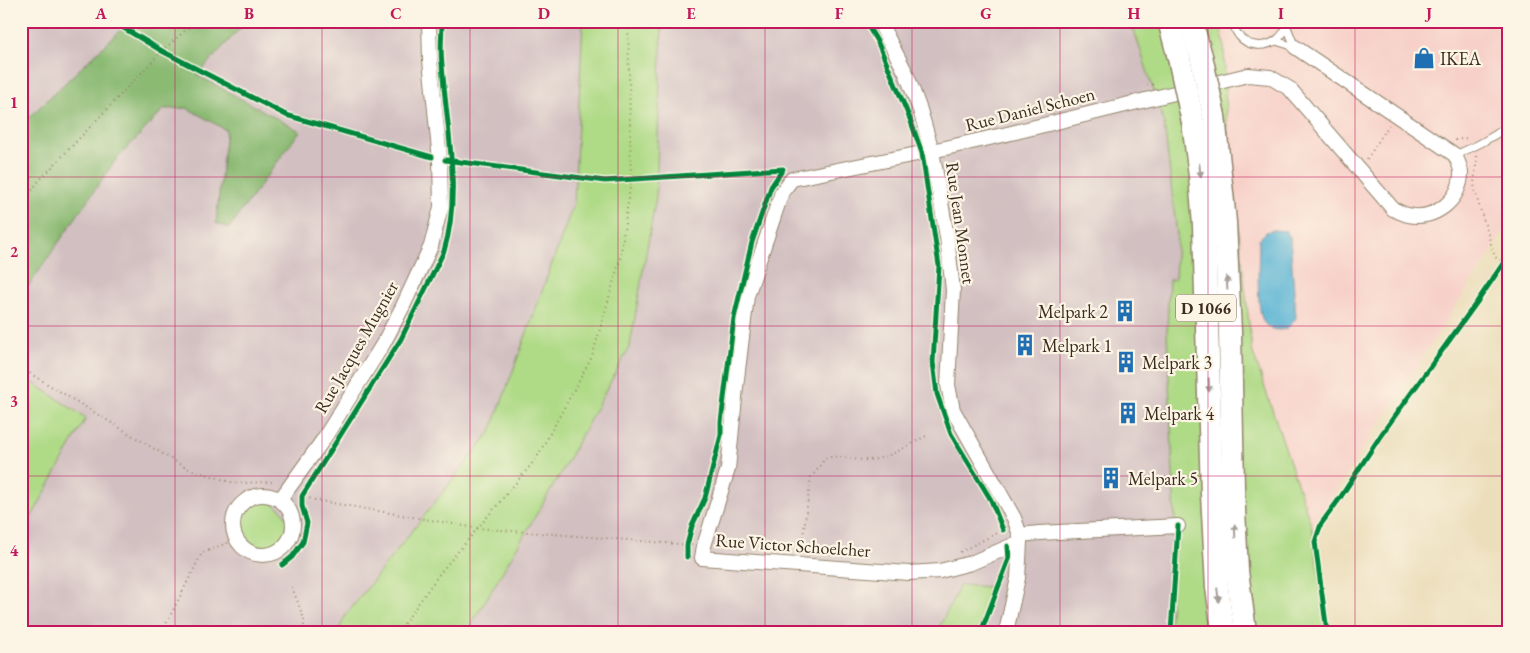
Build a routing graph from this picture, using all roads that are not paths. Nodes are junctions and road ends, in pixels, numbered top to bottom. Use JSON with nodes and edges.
{"nodes":[{"id":1,"x":429,"y":21,"type":"edge"},
{"id":2,"x":879,"y":21,"type":"edge"},
{"id":3,"x":1169,"y":21,"type":"edge"},
{"id":4,"x":1191,"y":21,"type":"edge"},
{"id":5,"x":1233,"y":21,"type":"edge"},
{"id":6,"x":1287,"y":24,"type":"edge"},
{"id":7,"x":1276,"y":41,"type":"junction"},
{"id":8,"x":1295,"y":47,"type":"junction"},
{"id":9,"x":1204,"y":119,"type":"junction"},
{"id":10,"x":1509,"y":125,"type":"edge"},
{"id":11,"x":932,"y":152,"type":"junction"},
{"id":12,"x":1455,"y":154,"type":"junction"},
{"id":13,"x":283,"y":495,"type":"junction"},
{"id":14,"x":1178,"y":526,"type":"dead end"},
{"id":15,"x":1020,"y":538,"type":"junction"},
{"id":16,"x":1236,"y":571,"type":"junction"},
{"id":17,"x":1006,"y":632,"type":"edge"},
{"id":18,"x":1223,"y":632,"type":"edge"},
{"id":19,"x":1245,"y":632,"type":"edge"},
{"id":20,"x":1254,"y":632,"type":"edge"}],
"edges":[{"from":1,"to":13,"type":"street","name":"Rue Jacques Mugnier"},
{"from":2,"to":11,"type":"street","name":"Rue Jean Monnet"},
{"from":3,"to":9,"type":"highway","number":"D 1066","bridge":true},
{"from":4,"to":9,"type":"highway","number":"D 1066","bridge":true},
{"from":5,"to":7,"type":"lane"},
{"from":6,"to":7,"type":"lane"},
{"from":6,"to":8,"type":"lane"},
{"from":7,"to":8,"type":"lane"},
{"from":8,"to":12,"type":"street"},
{"from":16,"to":9,"type":"highway","number":"D 1066","one_way":true},
{"from":9,"to":18,"type":"highway","number":"D 1066","one_way":true},
{"from":10,"to":12,"type":"lane"},
{"from":11,"to":12,"type":"street","name":"Rue Daniel Schoen"},
{"from":11,"to":15,"type":"street","name":"Rue Jean Monnet"},
{"from":11,"to":15,"type":"street","name":"Rue Victor Schoelcher"},
{"from":13,"to":13,"type":"street"},
{"from":14,"to":15,"type":"street"},
{"from":15,"to":17,"type":"street","name":"Rue Jean Monnet"},
{"from":16,"to":19,"type":"highway","number":"D 1066"},
{"from":16,"to":20,"type":"highway"}]}
